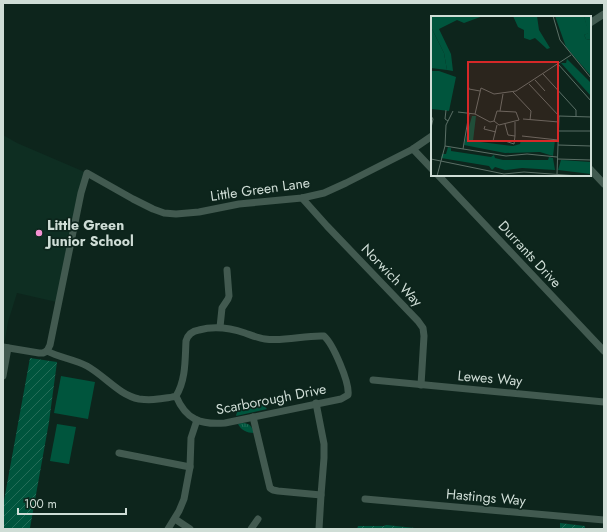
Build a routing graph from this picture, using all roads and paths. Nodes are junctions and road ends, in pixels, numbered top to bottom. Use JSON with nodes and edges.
{"nodes":[{"id":1,"x":604,"y":14,"type":"edge"},
{"id":2,"x":591,"y":22,"type":"edge"},
{"id":3,"x":431,"y":137,"type":"edge"},
{"id":4,"x":413,"y":148,"type":"junction"},
{"id":5,"x":431,"y":168,"type":"edge"},
{"id":6,"x":591,"y":170,"type":"edge"},
{"id":7,"x":439,"y":176,"type":"edge"},
{"id":8,"x":604,"y":184,"type":"edge"},
{"id":9,"x":302,"y":198,"type":"junction"},
{"id":10,"x":227,"y":270,"type":"dead end"},
{"id":11,"x":220,"y":327,"type":"junction"},
{"id":12,"x":5,"y":348,"type":"edge"},
{"id":13,"x":47,"y":351,"type":"junction"},
{"id":14,"x":604,"y":351,"type":"edge"},
{"id":15,"x":3,"y":376,"type":"edge"},
{"id":16,"x":373,"y":380,"type":"dead end"},
{"id":17,"x":421,"y":385,"type":"junction"},
{"id":18,"x":176,"y":396,"type":"junction"},
{"id":19,"x":604,"y":402,"type":"edge"},
{"id":20,"x":316,"y":404,"type":"junction"},
{"id":21,"x":253,"y":418,"type":"junction"},
{"id":22,"x":197,"y":420,"type":"junction"},
{"id":23,"x":119,"y":453,"type":"dead end"},
{"id":24,"x":190,"y":467,"type":"junction"},
{"id":25,"x":321,"y":495,"type":"junction"},
{"id":26,"x":365,"y":499,"type":"dead end"},
{"id":27,"x":175,"y":519,"type":"junction"},
{"id":28,"x":258,"y":519,"type":"dead end"},
{"id":29,"x":604,"y":520,"type":"edge"},
{"id":30,"x":168,"y":528,"type":"edge"},
{"id":31,"x":190,"y":529,"type":"edge"},
{"id":32,"x":251,"y":529,"type":"edge"},
{"id":33,"x":319,"y":529,"type":"edge"}],
"edges":[{"from":1,"to":2,"type":"street"},
{"from":3,"to":4,"type":"street","name":"Little Green Lane"},
{"from":4,"to":5,"type":"street"},
{"from":4,"to":9,"type":"street","name":"Little Green Lane"},
{"from":6,"to":8,"type":"street"},
{"from":7,"to":14,"type":"street","name":"Durrants Drive"},
{"from":9,"to":13,"type":"street","name":"Little Green Lane"},
{"from":9,"to":17,"type":"street","name":"Norwich Way"},
{"from":10,"to":11,"type":"street"},
{"from":11,"to":18,"type":"street"},
{"from":11,"to":20,"type":"street","name":"Scarborough Drive"},
{"from":12,"to":13,"type":"street"},
{"from":12,"to":15,"type":"street"},
{"from":13,"to":18,"type":"street"},
{"from":16,"to":17,"type":"street","name":"Lewes Way"},
{"from":17,"to":19,"type":"street","name":"Lewes Way"},
{"from":18,"to":22,"type":"street","name":"Scarborough Drive"},
{"from":20,"to":21,"type":"street","name":"Scarborough Drive"},
{"from":20,"to":25,"type":"street"},
{"from":21,"to":22,"type":"street","name":"Scarborough Drive"},
{"from":21,"to":25,"type":"street"},
{"from":22,"to":24,"type":"street"},
{"from":23,"to":24,"type":"street"},
{"from":24,"to":27,"type":"street"},
{"from":25,"to":33,"type":"street"},
{"from":26,"to":29,"type":"street","name":"Hastings Way"},
{"from":27,"to":30,"type":"street"},
{"from":27,"to":31,"type":"street"},
{"from":28,"to":32,"type":"street"}]}
